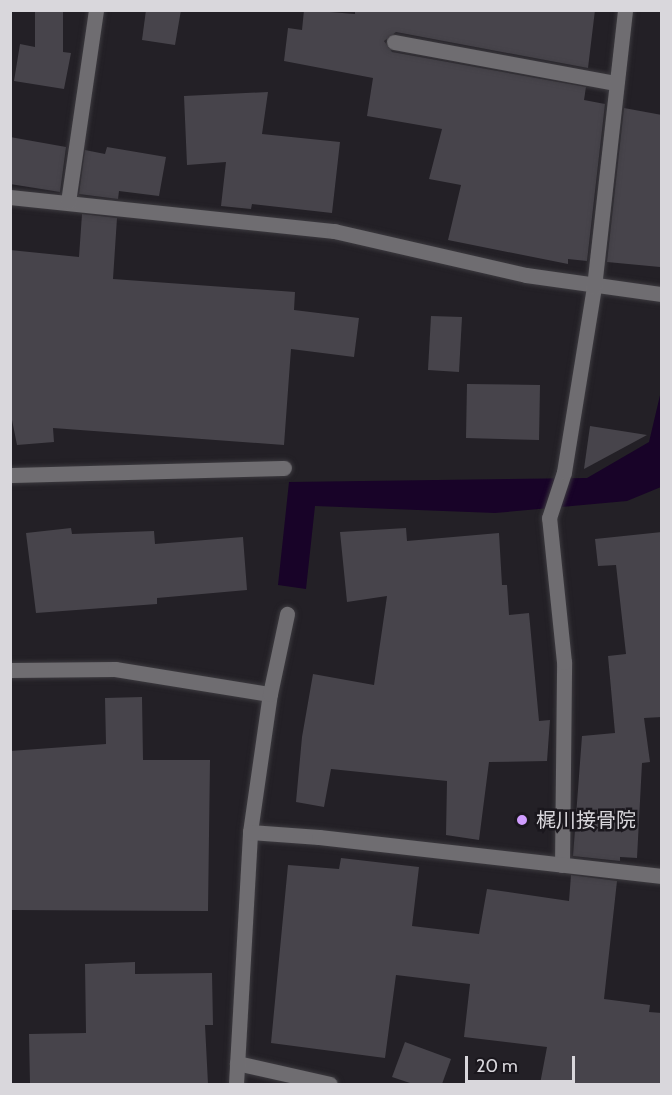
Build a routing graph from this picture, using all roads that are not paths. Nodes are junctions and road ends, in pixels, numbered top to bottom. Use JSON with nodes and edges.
{"nodes":[{"id":1,"x":96,"y":10,"type":"edge"},
{"id":2,"x":626,"y":10,"type":"edge"},
{"id":3,"x":394,"y":42,"type":"dead end"},
{"id":4,"x":615,"y":83,"type":"junction"},
{"id":5,"x":10,"y":197,"type":"edge"},
{"id":6,"x":68,"y":202,"type":"junction"},
{"id":7,"x":594,"y":287,"type":"junction"},
{"id":8,"x":662,"y":294,"type":"edge"},
{"id":9,"x":284,"y":468,"type":"dead end"},
{"id":10,"x":10,"y":474,"type":"edge"},
{"id":11,"x":288,"y":614,"type":"dead end"},
{"id":12,"x":10,"y":670,"type":"edge"},
{"id":13,"x":270,"y":694,"type":"junction"},
{"id":14,"x":250,"y":832,"type":"junction"},
{"id":15,"x":562,"y":865,"type":"junction"},
{"id":16,"x":662,"y":876,"type":"edge"},
{"id":17,"x":237,"y":1064,"type":"junction"},
{"id":18,"x":236,"y":1084,"type":"edge"},
{"id":19,"x":330,"y":1084,"type":"edge"}],
"edges":[{"from":1,"to":6,"type":"street"},
{"from":2,"to":4,"type":"street"},
{"from":3,"to":4,"type":"street"},
{"from":4,"to":7,"type":"street"},
{"from":5,"to":6,"type":"street"},
{"from":6,"to":7,"type":"street"},
{"from":7,"to":8,"type":"street"},
{"from":7,"to":15,"type":"street"},
{"from":9,"to":10,"type":"street"},
{"from":11,"to":13,"type":"street"},
{"from":12,"to":13,"type":"street"},
{"from":13,"to":14,"type":"street"},
{"from":14,"to":15,"type":"street"},
{"from":14,"to":17,"type":"street"},
{"from":15,"to":16,"type":"street"},
{"from":17,"to":18,"type":"street"},
{"from":17,"to":19,"type":"street"}]}
